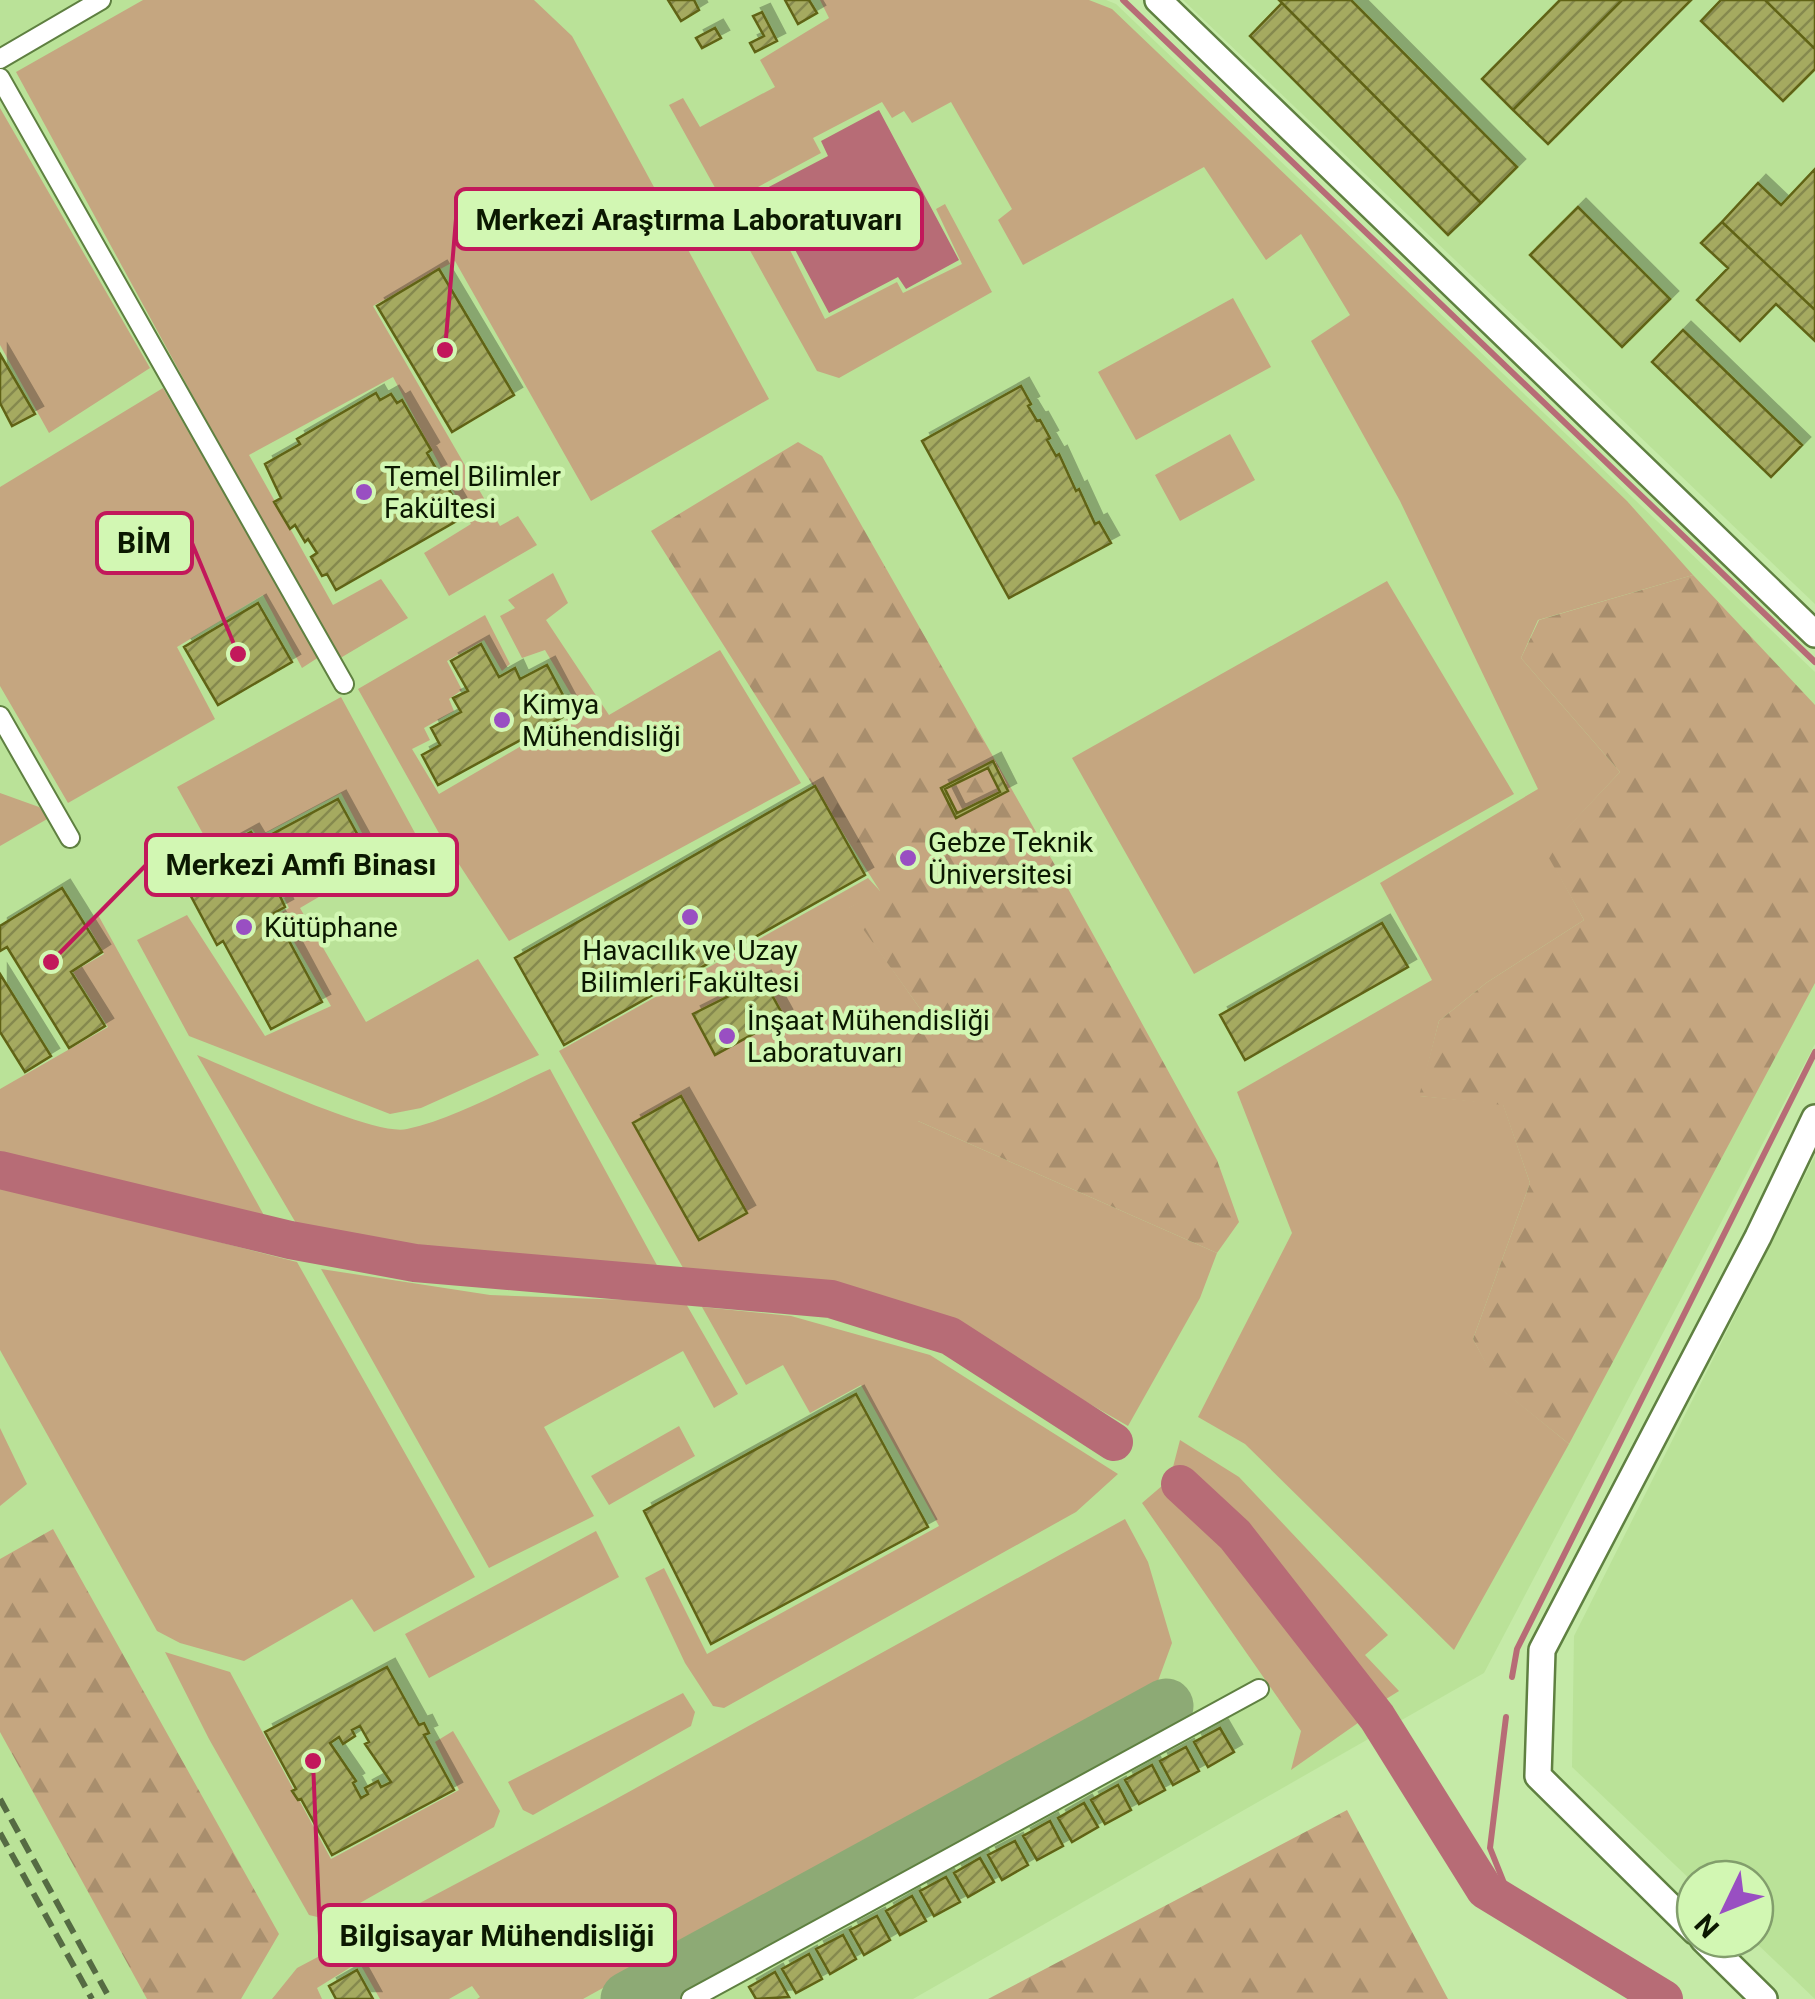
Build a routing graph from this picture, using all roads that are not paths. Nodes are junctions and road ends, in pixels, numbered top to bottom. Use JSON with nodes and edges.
{"nodes":[{"id":1,"x":102,"y":0,"type":"edge"},
{"id":2,"x":1158,"y":0,"type":"edge"},
{"id":3,"x":0,"y":58,"type":"edge"},
{"id":4,"x":0,"y":78,"type":"edge"},
{"id":5,"x":1815,"y":634,"type":"edge"},
{"id":6,"x":344,"y":684,"type":"dead end"},
{"id":7,"x":0,"y":716,"type":"edge"},
{"id":8,"x":70,"y":838,"type":"dead end"},
{"id":9,"x":1815,"y":1118,"type":"edge"},
{"id":10,"x":1259,"y":1689,"type":"dead end"},
{"id":11,"x":1675,"y":1911,"type":"edge"},
{"id":12,"x":1723,"y":1959,"type":"edge"},
{"id":13,"x":692,"y":1999,"type":"edge"},
{"id":14,"x":1764,"y":1999,"type":"edge"}],
"edges":[{"from":1,"to":3,"type":"street"},
{"from":2,"to":5,"type":"street"},
{"from":4,"to":6,"type":"street"},
{"from":7,"to":8,"type":"street"},
{"from":9,"to":11,"type":"street"},
{"from":10,"to":13,"type":"street"},
{"from":12,"to":14,"type":"street"}]}
